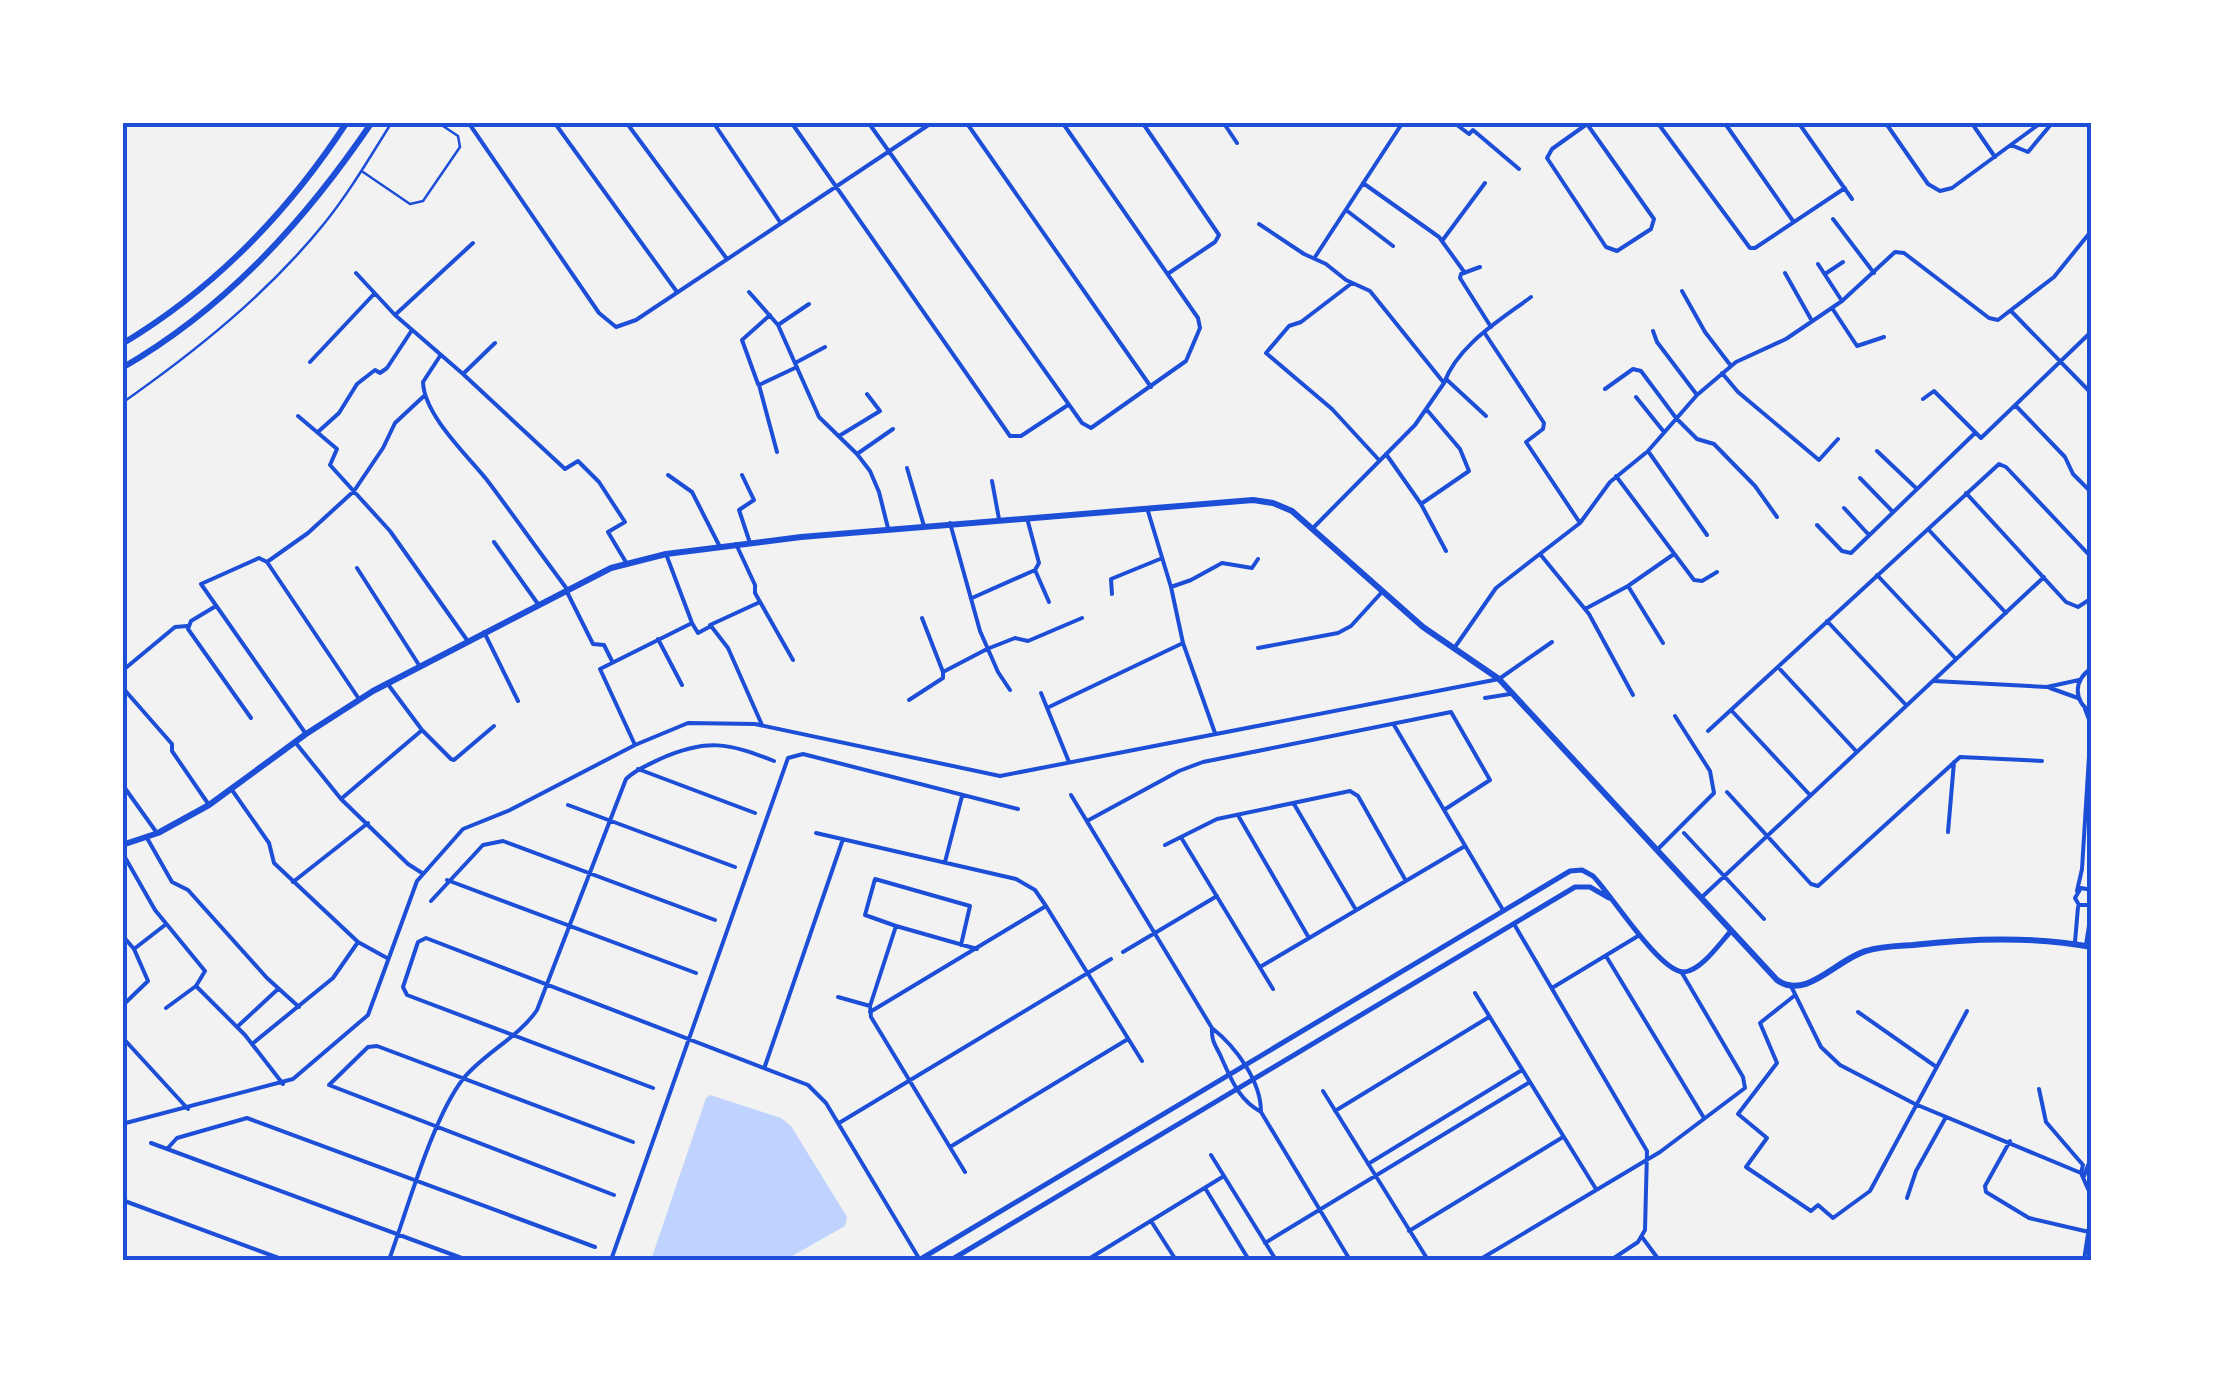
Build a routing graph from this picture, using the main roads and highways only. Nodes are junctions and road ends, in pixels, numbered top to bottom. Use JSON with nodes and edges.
{"nodes":[{"id":1,"x":347,"y":122,"type":"edge"},
{"id":2,"x":372,"y":122,"type":"edge"},
{"id":3,"x":122,"y":344,"type":"edge"},
{"id":4,"x":122,"y":368,"type":"edge"},
{"id":5,"x":122,"y":848,"type":"edge"},
{"id":6,"x":2088,"y":945,"type":"edge"}],
"edges":[{"from":1,"to":3,"type":"main road"},
{"from":2,"to":4,"type":"main road"},
{"from":5,"to":6,"type":"main road"}]}
